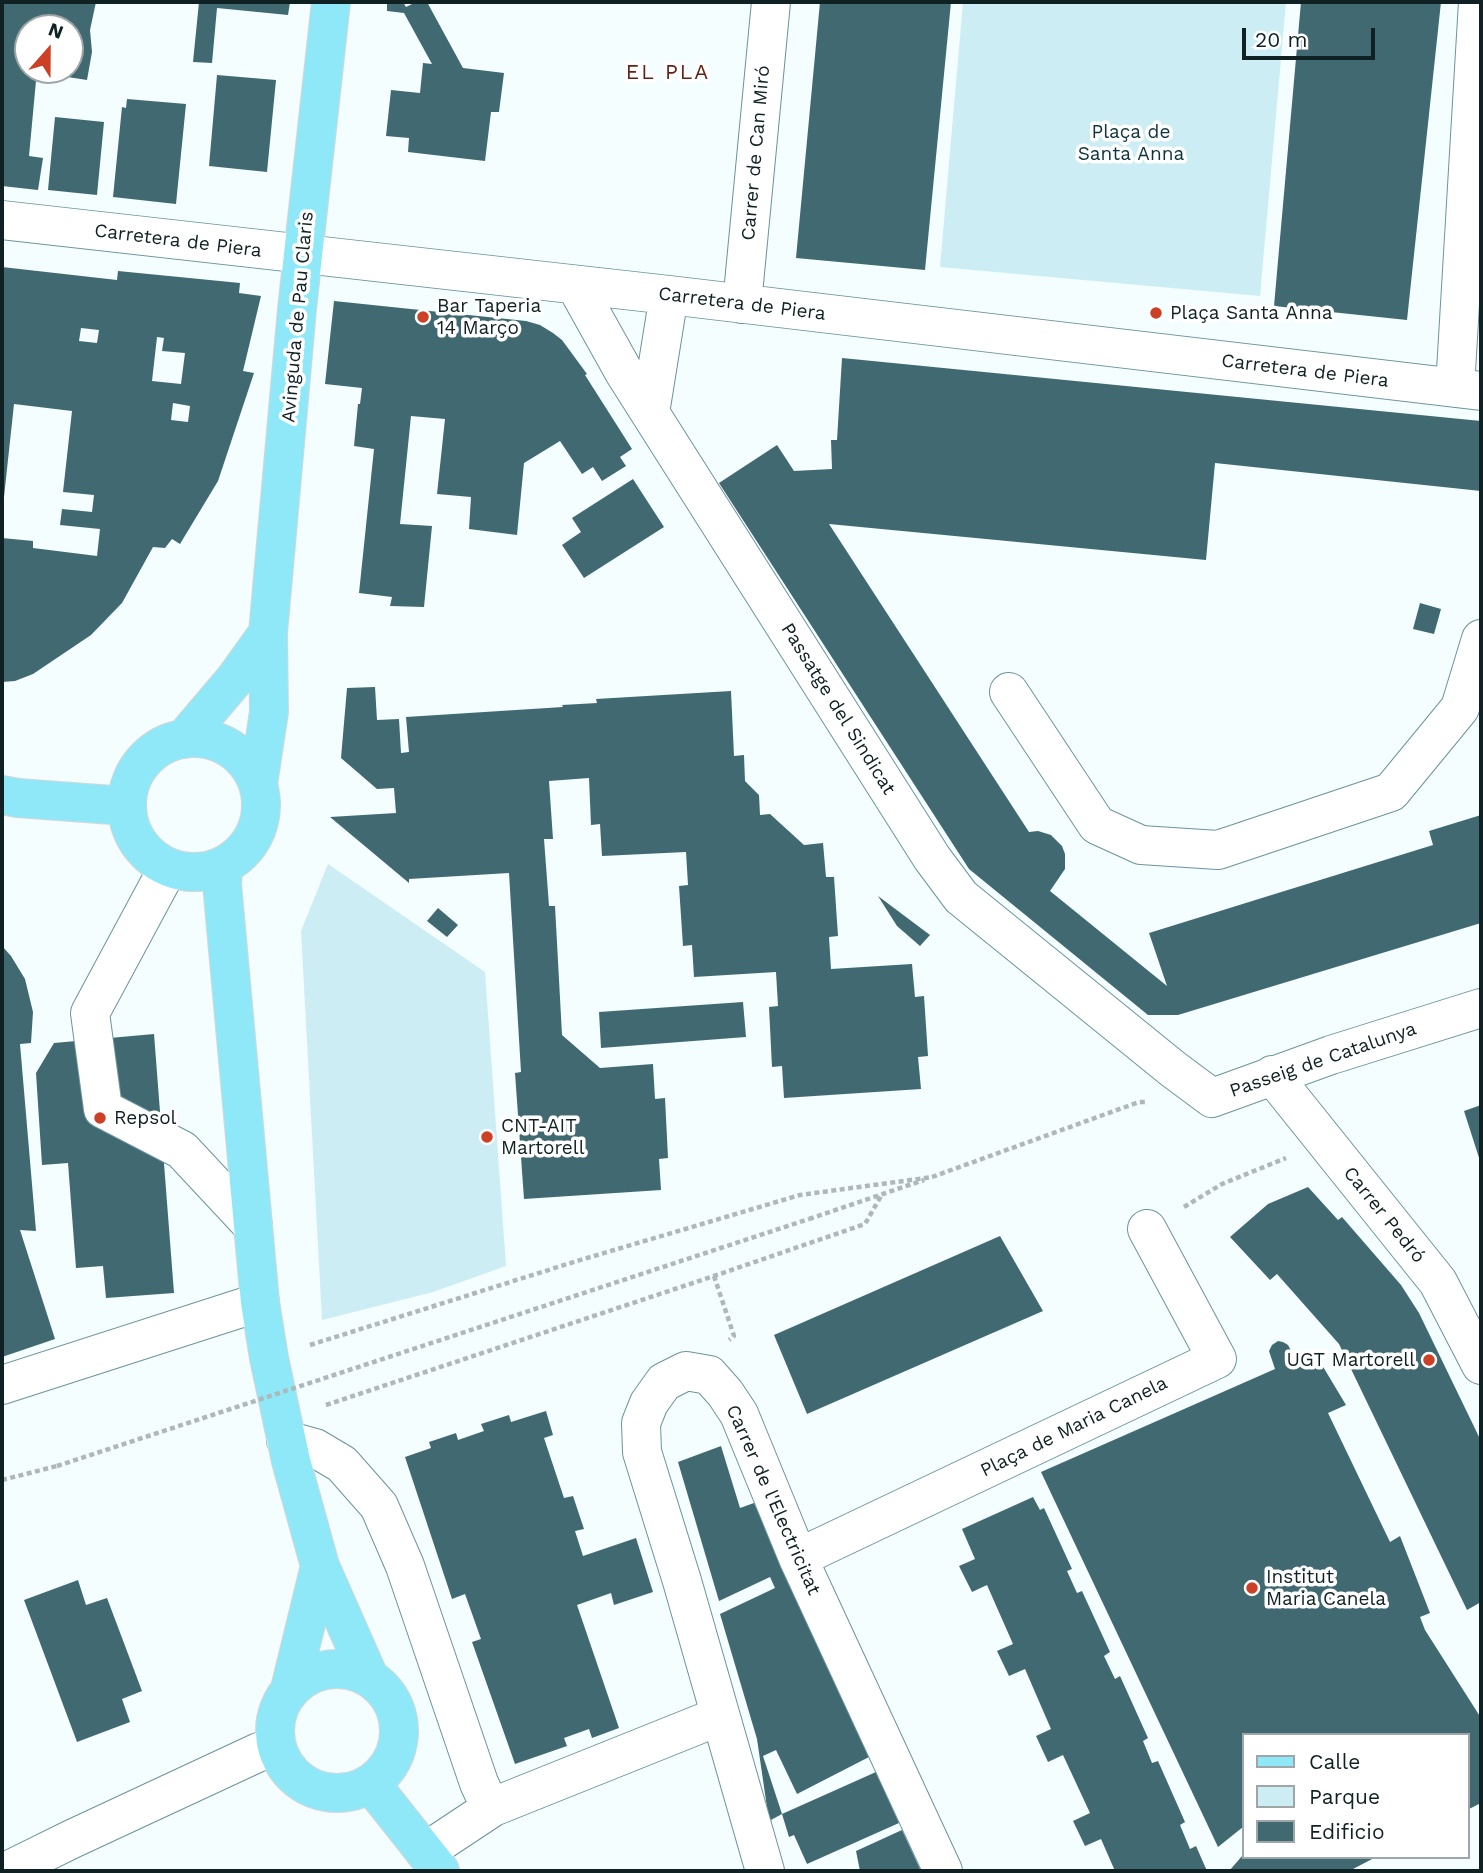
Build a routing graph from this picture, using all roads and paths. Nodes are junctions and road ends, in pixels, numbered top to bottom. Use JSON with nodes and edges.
{"nodes":[{"id":1,"x":331,"y":2,"type":"edge"},
{"id":2,"x":771,"y":2,"type":"edge"},
{"id":3,"x":1478,"y":2,"type":"edge"},
{"id":4,"x":2,"y":220,"type":"edge"},
{"id":5,"x":303,"y":255,"type":"junction"},
{"id":6,"x":576,"y":286,"type":"junction"},
{"id":7,"x":669,"y":295,"type":"junction"},
{"id":8,"x":742,"y":304,"type":"junction"},
{"id":9,"x":1468,"y":390,"type":"edge"},
{"id":10,"x":650,"y":413,"type":"junction"},
{"id":11,"x":268,"y":633,"type":"junction"},
{"id":12,"x":1480,"y":644,"type":"edge"},
{"id":13,"x":1009,"y":692,"type":"dead end"},
{"id":14,"x":184,"y":739,"type":"junction"},
{"id":15,"x":258,"y":784,"type":"junction"},
{"id":16,"x":2,"y":795,"type":"edge"},
{"id":17,"x":126,"y":806,"type":"junction"},
{"id":18,"x":223,"y":866,"type":"junction"},
{"id":19,"x":168,"y":868,"type":"junction"},
{"id":20,"x":1481,"y":1008,"type":"edge"},
{"id":21,"x":1173,"y":1069,"type":"joint"},
{"id":22,"x":1272,"y":1075,"type":"junction"},
{"id":23,"x":1212,"y":1098,"type":"junction"},
{"id":24,"x":1325,"y":1142,"type":"junction"},
{"id":25,"x":933,"y":1177,"type":"junction"},
{"id":26,"x":1222,"y":1184,"type":"dead end"},
{"id":27,"x":881,"y":1196,"type":"junction"},
{"id":28,"x":253,"y":1226,"type":"junction"},
{"id":29,"x":1147,"y":1229,"type":"dead end"},
{"id":30,"x":714,"y":1276,"type":"junction"},
{"id":31,"x":260,"y":1302,"type":"junction"},
{"id":32,"x":1476,"y":1342,"type":"edge"},
{"id":33,"x":269,"y":1358,"type":"junction"},
{"id":34,"x":686,"y":1370,"type":"junction"},
{"id":35,"x":2,"y":1385,"type":"edge"},
{"id":36,"x":284,"y":1430,"type":"junction"},
{"id":37,"x":2,"y":1480,"type":"edge"},
{"id":38,"x":799,"y":1558,"type":"junction"},
{"id":39,"x":320,"y":1566,"type":"junction"},
{"id":40,"x":369,"y":1677,"type":"junction"},
{"id":41,"x":290,"y":1689,"type":"junction"},
{"id":42,"x":720,"y":1716,"type":"junction"},
{"id":43,"x":276,"y":1746,"type":"junction"},
{"id":44,"x":371,"y":1784,"type":"junction"},
{"id":45,"x":494,"y":1807,"type":"junction"},
{"id":46,"x":433,"y":1862,"type":"edge"},
{"id":47,"x":7,"y":1871,"type":"edge"},
{"id":48,"x":765,"y":1871,"type":"edge"},
{"id":49,"x":943,"y":1871,"type":"edge"}],
"edges":[{"from":1,"to":5,"type":"main road","name":"Avinguda de Pau Claris"},
{"from":2,"to":8,"type":"street","name":"Carrer de Can Miró"},
{"from":3,"to":9,"type":"street"},
{"from":4,"to":5,"type":"street","name":"Carretera de Piera"},
{"from":5,"to":6,"type":"street","name":"Carretera de Piera"},
{"from":5,"to":11,"type":"main road","name":"Avinguda de Pau Claris"},
{"from":6,"to":7,"type":"street","name":"Carretera de Piera"},
{"from":6,"to":10,"type":"street","name":"Passatge del Sindicat"},
{"from":7,"to":8,"type":"street","name":"Carretera de Piera"},
{"from":7,"to":10,"type":"street"},
{"from":8,"to":9,"type":"street","name":"Carretera de Piera"},
{"from":10,"to":21,"type":"street","name":"Passatge del Sindicat"},
{"from":11,"to":14,"type":"main road"},
{"from":11,"to":15,"type":"main road","name":"Avinguda de Pau Claris"},
{"from":12,"to":13,"type":"street"},
{"from":14,"to":15,"type":"main road"},
{"from":14,"to":17,"type":"main road"},
{"from":15,"to":18,"type":"main road"},
{"from":16,"to":17,"type":"main road"},
{"from":17,"to":19,"type":"main road"},
{"from":18,"to":19,"type":"main road"},
{"from":18,"to":28,"type":"main road"},
{"from":19,"to":28,"type":"street"},
{"from":20,"to":22,"type":"street","name":"Passeig de Catalunya"},
{"from":21,"to":23,"type":"street","name":"Passeig de Catalunya"},
{"from":22,"to":23,"type":"street","name":"Passeig de Catalunya"},
{"from":22,"to":24,"type":"street","name":"Carrer Pedró"},
{"from":23,"to":25,"type":"path"},
{"from":24,"to":26,"type":"path"},
{"from":24,"to":32,"type":"street","name":"Carrer Pedró"},
{"from":25,"to":27,"type":"path"},
{"from":25,"to":33,"type":"path"},
{"from":27,"to":30,"type":"path"},
{"from":27,"to":37,"type":"path","bridge":true},
{"from":28,"to":31,"type":"main road"},
{"from":29,"to":38,"type":"street","name":"Plaça de Maria Canela"},
{"from":30,"to":34,"type":"path"},
{"from":30,"to":36,"type":"path"},
{"from":31,"to":33,"type":"main road"},
{"from":31,"to":35,"type":"street"},
{"from":33,"to":36,"type":"main road"},
{"from":34,"to":38,"type":"street","name":"Carrer de l'Electricitat"},
{"from":34,"to":42,"type":"street"},
{"from":36,"to":39,"type":"main road"},
{"from":36,"to":45,"type":"street"},
{"from":38,"to":49,"type":"street","name":"Carrer de l'Electricitat"},
{"from":39,"to":40,"type":"main road"},
{"from":39,"to":41,"type":"main road"},
{"from":40,"to":41,"type":"main road"},
{"from":40,"to":44,"type":"main road"},
{"from":41,"to":43,"type":"main road"},
{"from":42,"to":45,"type":"street"},
{"from":42,"to":48,"type":"street"},
{"from":43,"to":44,"type":"main road"},
{"from":43,"to":47,"type":"street"},
{"from":44,"to":46,"type":"main road"},
{"from":45,"to":46,"type":"street"}]}
